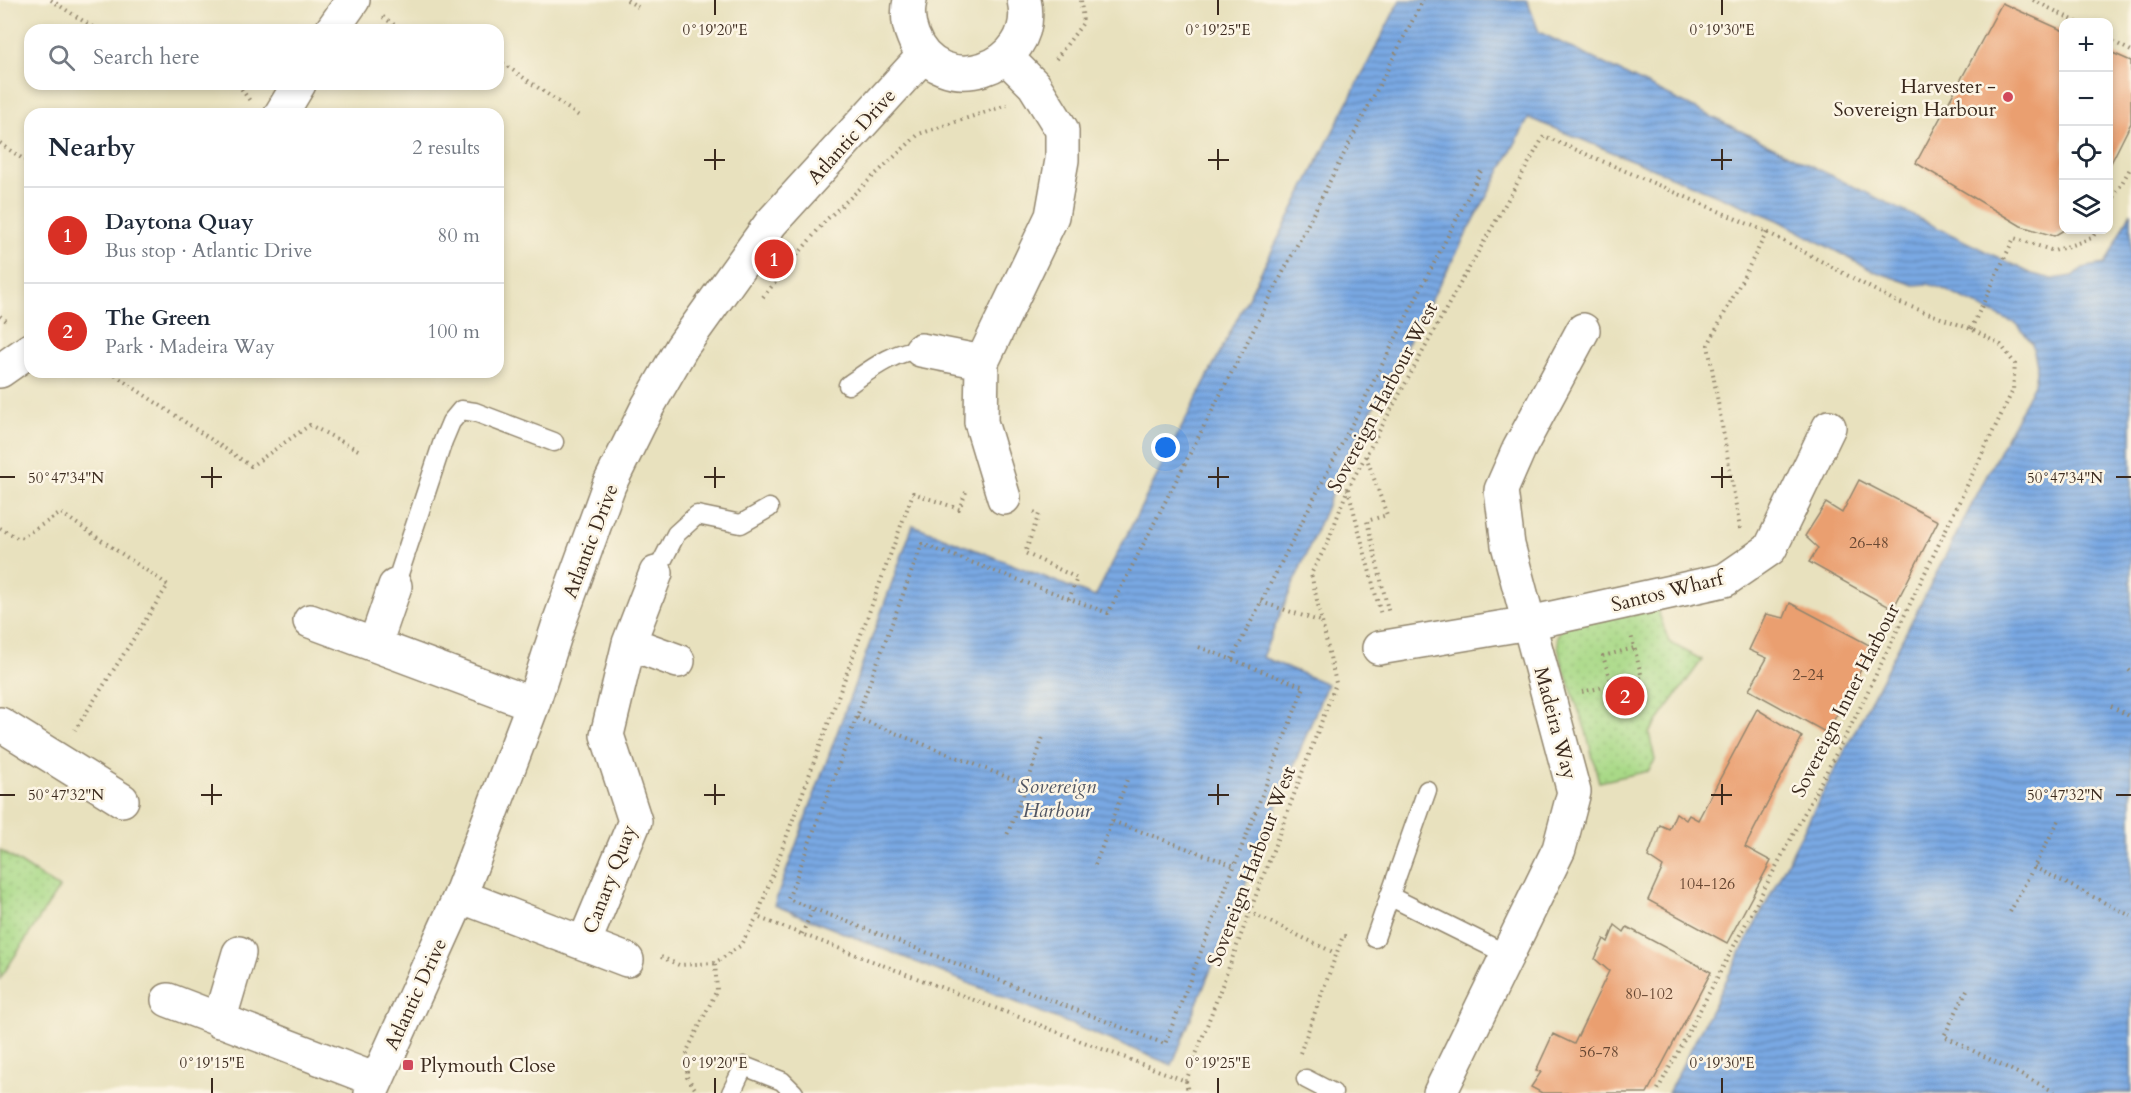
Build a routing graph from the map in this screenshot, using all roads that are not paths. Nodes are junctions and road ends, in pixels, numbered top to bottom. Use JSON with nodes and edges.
{"nodes":[{"id":1,"x":353,"y":0,"type":"edge"},
{"id":2,"x":910,"y":0,"type":"edge"},
{"id":3,"x":1025,"y":1,"type":"edge"},
{"id":4,"x":336,"y":24,"type":"edge"},
{"id":5,"x":924,"y":55,"type":"junction"},
{"id":6,"x":1007,"y":58,"type":"junction"},
{"id":7,"x":295,"y":90,"type":"edge"},
{"id":8,"x":285,"y":108,"type":"edge"},
{"id":9,"x":1584,"y":330,"type":"dead end"},
{"id":10,"x":921,"y":350,"type":"joint"},
{"id":11,"x":24,"y":354,"type":"edge"},
{"id":12,"x":982,"y":362,"type":"junction"},
{"id":13,"x":0,"y":370,"type":"edge"},
{"id":14,"x":848,"y":385,"type":"dead end"},
{"id":15,"x":1829,"y":427,"type":"dead end"},
{"id":16,"x":554,"y":442,"type":"dead end"},
{"id":17,"x":1004,"y":498,"type":"road end"},
{"id":18,"x":769,"y":508,"type":"dead end"},
{"id":19,"x":656,"y":573,"type":"joint"},
{"id":20,"x":394,"y":586,"type":"joint"},
{"id":21,"x":310,"y":621,"type":"dead end"},
{"id":22,"x":1529,"y":623,"type":"junction"},
{"id":23,"x":629,"y":643,"type":"junction"},
{"id":24,"x":375,"y":644,"type":"junction"},
{"id":25,"x":1388,"y":646,"type":"road end"},
{"id":26,"x":678,"y":661,"type":"dead end"},
{"id":27,"x":533,"y":704,"type":"junction"},
{"id":28,"x":0,"y":724,"type":"edge"},
{"id":29,"x":1427,"y":790,"type":"dead end"},
{"id":30,"x":122,"y":800,"type":"dead end"},
{"id":31,"x":460,"y":896,"type":"junction"},
{"id":32,"x":1389,"y":896,"type":"junction"},
{"id":33,"x":1375,"y":938,"type":"road end"},
{"id":34,"x":584,"y":943,"type":"junction"},
{"id":35,"x":239,"y":953,"type":"dead end"},
{"id":36,"x":1508,"y":955,"type":"junction"},
{"id":37,"x":627,"y":960,"type":"road end"},
{"id":38,"x":168,"y":1000,"type":"dead end"},
{"id":39,"x":219,"y":1022,"type":"junction"},
{"id":40,"x":1306,"y":1079,"type":"road end"},
{"id":41,"x":373,"y":1086,"type":"edge"},
{"id":42,"x":731,"y":1093,"type":"edge"},
{"id":43,"x":794,"y":1093,"type":"edge"},
{"id":44,"x":1333,"y":1093,"type":"edge"},
{"id":45,"x":1440,"y":1093,"type":"edge"}],
"edges":[{"from":1,"to":4,"type":"street"},
{"from":2,"to":5,"type":"street"},
{"from":3,"to":6,"type":"street"},
{"from":5,"to":6,"type":"street"},
{"from":5,"to":27,"type":"street","name":"Atlantic Drive"},
{"from":6,"to":12,"type":"street"},
{"from":7,"to":8,"type":"street"},
{"from":9,"to":22,"type":"street","name":"Madeira Way"},
{"from":10,"to":12,"type":"street"},
{"from":10,"to":14,"type":"lane"},
{"from":11,"to":13,"type":"street"},
{"from":12,"to":17,"type":"street"},
{"from":15,"to":22,"type":"street","name":"Santos Wharf"},
{"from":16,"to":20,"type":"lane"},
{"from":18,"to":19,"type":"lane"},
{"from":19,"to":23,"type":"street","name":"Canary Quay"},
{"from":20,"to":24,"type":"street"},
{"from":21,"to":24,"type":"street"},
{"from":22,"to":25,"type":"street"},
{"from":22,"to":36,"type":"street","name":"Madeira Way"},
{"from":23,"to":26,"type":"street"},
{"from":23,"to":34,"type":"street","name":"Canary Quay"},
{"from":24,"to":27,"type":"street"},
{"from":27,"to":31,"type":"street","name":"Atlantic Drive"},
{"from":28,"to":30,"type":"street"},
{"from":29,"to":32,"type":"lane"},
{"from":31,"to":34,"type":"street","name":"Canary Quay"},
{"from":31,"to":41,"type":"street","name":"Atlantic Drive"},
{"from":32,"to":33,"type":"lane"},
{"from":32,"to":36,"type":"lane"},
{"from":34,"to":37,"type":"street","name":"Canary Quay"},
{"from":35,"to":39,"type":"street"},
{"from":36,"to":45,"type":"street","name":"Madeira Way"},
{"from":38,"to":39,"type":"street"},
{"from":39,"to":41,"type":"street"},
{"from":40,"to":44,"type":"lane"},
{"from":42,"to":43,"type":"lane"}]}
